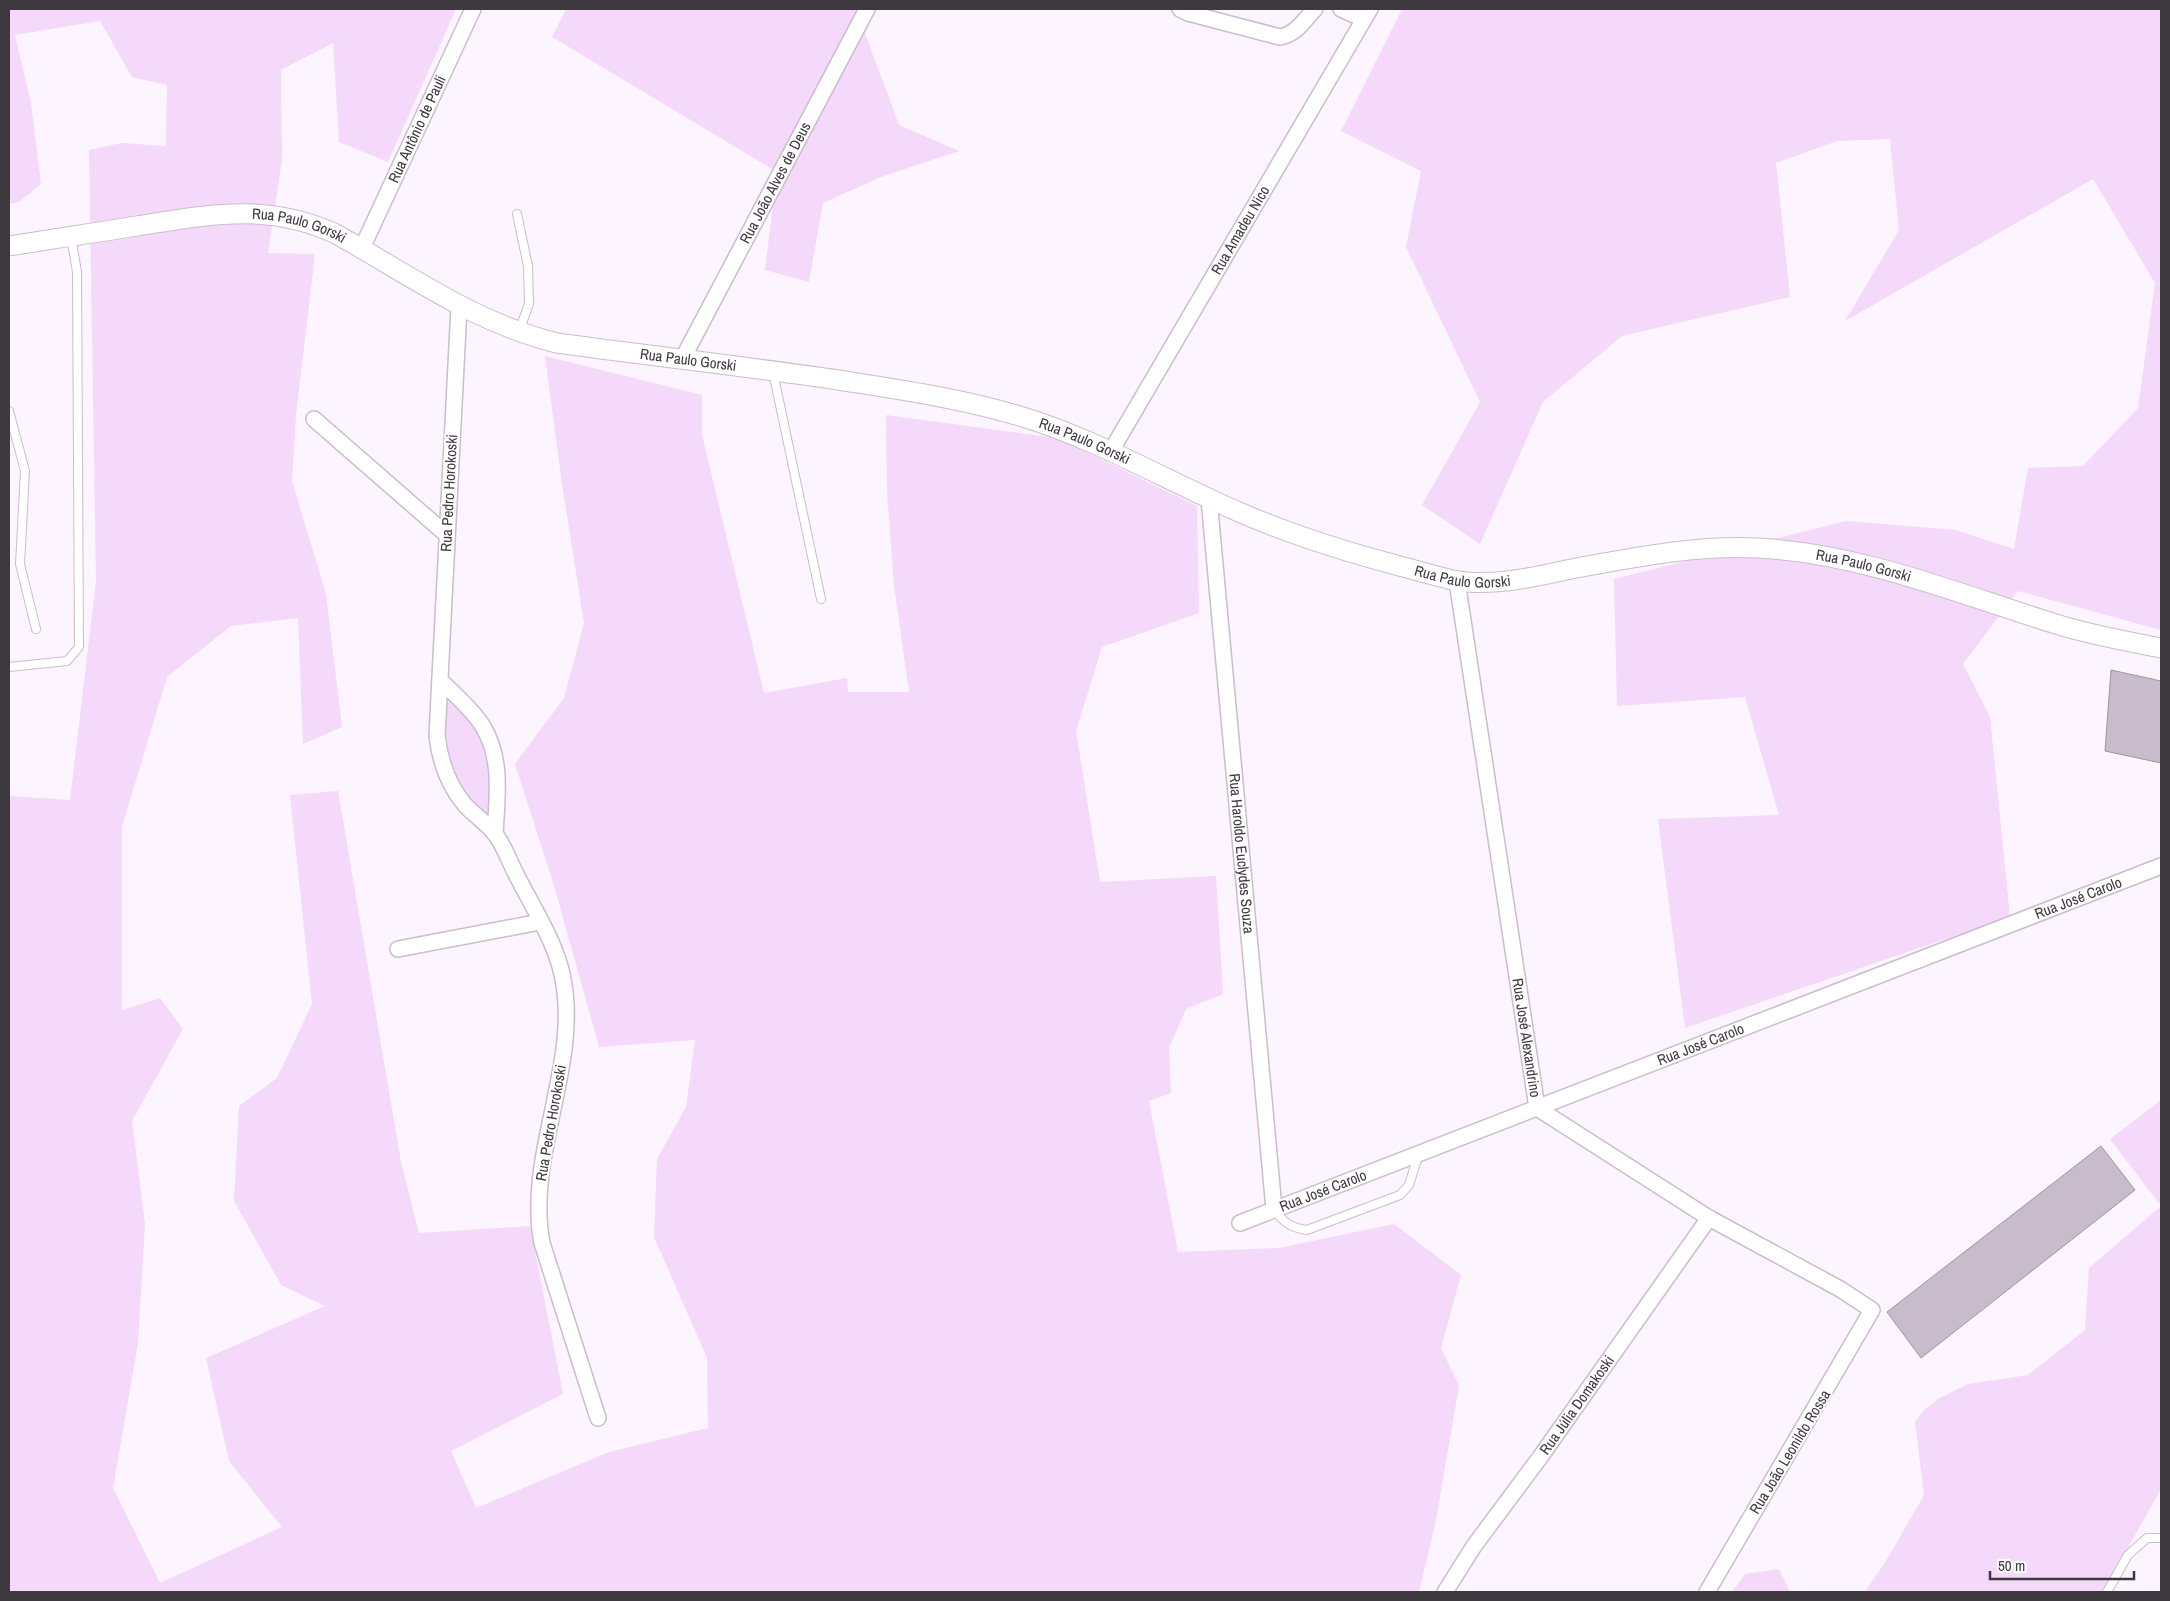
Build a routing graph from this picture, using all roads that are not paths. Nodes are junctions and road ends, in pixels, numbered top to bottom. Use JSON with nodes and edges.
{"nodes":[{"id":1,"x":473,"y":9,"type":"edge"},
{"id":2,"x":867,"y":9,"type":"edge"},
{"id":3,"x":1180,"y":9,"type":"edge"},
{"id":4,"x":1315,"y":9,"type":"edge"},
{"id":5,"x":1341,"y":9,"type":"edge"},
{"id":6,"x":1366,"y":14,"type":"edge"},
{"id":7,"x":517,"y":214,"type":"dead end"},
{"id":8,"x":72,"y":236,"type":"junction"},
{"id":9,"x":9,"y":246,"type":"edge"},
{"id":10,"x":362,"y":248,"type":"junction"},
{"id":11,"x":459,"y":306,"type":"junction"},
{"id":12,"x":519,"y":332,"type":"junction"},
{"id":13,"x":683,"y":358,"type":"junction"},
{"id":14,"x":772,"y":370,"type":"junction"},
{"id":15,"x":9,"y":411,"type":"edge"},
{"id":16,"x":314,"y":419,"type":"dead end"},
{"id":17,"x":1111,"y":451,"type":"junction"},
{"id":18,"x":1209,"y":499,"type":"junction"},
{"id":19,"x":447,"y":535,"type":"junction"},
{"id":20,"x":1457,"y":581,"type":"junction"},
{"id":21,"x":821,"y":599,"type":"dead end"},
{"id":22,"x":36,"y":630,"type":"dead end"},
{"id":23,"x":2161,"y":648,"type":"edge"},
{"id":24,"x":9,"y":668,"type":"edge"},
{"id":25,"x":440,"y":680,"type":"junction"},
{"id":26,"x":495,"y":834,"type":"junction"},
{"id":27,"x":2161,"y":866,"type":"edge"},
{"id":28,"x":540,"y":922,"type":"junction"},
{"id":29,"x":398,"y":949,"type":"dead end"},
{"id":30,"x":1537,"y":1108,"type":"junction"},
{"id":31,"x":1419,"y":1153,"type":"junction"},
{"id":32,"x":1274,"y":1209,"type":"junction"},
{"id":33,"x":1710,"y":1218,"type":"junction"},
{"id":34,"x":1240,"y":1223,"type":"dead end"},
{"id":35,"x":1872,"y":1310,"type":"joint"},
{"id":36,"x":598,"y":1418,"type":"dead end"},
{"id":37,"x":2161,"y":1538,"type":"edge"},
{"id":38,"x":1445,"y":1592,"type":"edge"},
{"id":39,"x":1707,"y":1592,"type":"edge"},
{"id":40,"x":2108,"y":1592,"type":"edge"}],
"edges":[{"from":1,"to":10,"type":"street","name":"Rua Antônio de Pauli"},
{"from":2,"to":13,"type":"street","name":"Rua João Alves de Deus"},
{"from":3,"to":4,"type":"street"},
{"from":5,"to":6,"type":"street"},
{"from":6,"to":17,"type":"street","name":"Rua Amadeu Nico"},
{"from":7,"to":12,"type":"lane"},
{"from":8,"to":9,"type":"street","name":"Rua Paulo Gorski"},
{"from":8,"to":10,"type":"street","name":"Rua Paulo Gorski"},
{"from":8,"to":24,"type":"lane"},
{"from":10,"to":11,"type":"street","name":"Rua Paulo Gorski"},
{"from":11,"to":12,"type":"street","name":"Rua Paulo Gorski"},
{"from":11,"to":19,"type":"street","name":"Rua Pedro Horokoski"},
{"from":12,"to":13,"type":"street","name":"Rua Paulo Gorski"},
{"from":13,"to":14,"type":"street","name":"Rua Paulo Gorski"},
{"from":14,"to":17,"type":"street","name":"Rua Paulo Gorski"},
{"from":14,"to":21,"type":"lane"},
{"from":15,"to":22,"type":"lane"},
{"from":16,"to":19,"type":"street"},
{"from":17,"to":18,"type":"street","name":"Rua Paulo Gorski"},
{"from":18,"to":20,"type":"street","name":"Rua Paulo Gorski"},
{"from":18,"to":32,"type":"street","name":"Rua Haroldo Euclydes Souza"},
{"from":19,"to":25,"type":"street","name":"Rua Pedro Horokoski"},
{"from":20,"to":23,"type":"street","name":"Rua Paulo Gorski"},
{"from":20,"to":30,"type":"street","name":"Rua José Alexandrino"},
{"from":25,"to":26,"type":"street"},
{"from":25,"to":26,"type":"street","name":"Rua Pedro Horokoski"},
{"from":26,"to":28,"type":"street","name":"Rua Pedro Horokoski"},
{"from":27,"to":30,"type":"street","name":"Rua José Carolo"},
{"from":28,"to":29,"type":"street"},
{"from":28,"to":36,"type":"street","name":"Rua Pedro Horokoski"},
{"from":30,"to":31,"type":"street","name":"Rua José Carolo"},
{"from":30,"to":33,"type":"street","name":"Rua José Alexandrino"},
{"from":31,"to":32,"type":"street","name":"Rua José Carolo"},
{"from":31,"to":32,"type":"lane"},
{"from":32,"to":34,"type":"street","name":"Rua José Carolo"},
{"from":33,"to":35,"type":"street","name":"Rua José Alexandrino"},
{"from":33,"to":38,"type":"street","name":"Rua Júlia Domakoski"},
{"from":35,"to":39,"type":"street","name":"Rua João Leonildo Rossa"},
{"from":37,"to":40,"type":"lane"}]}
